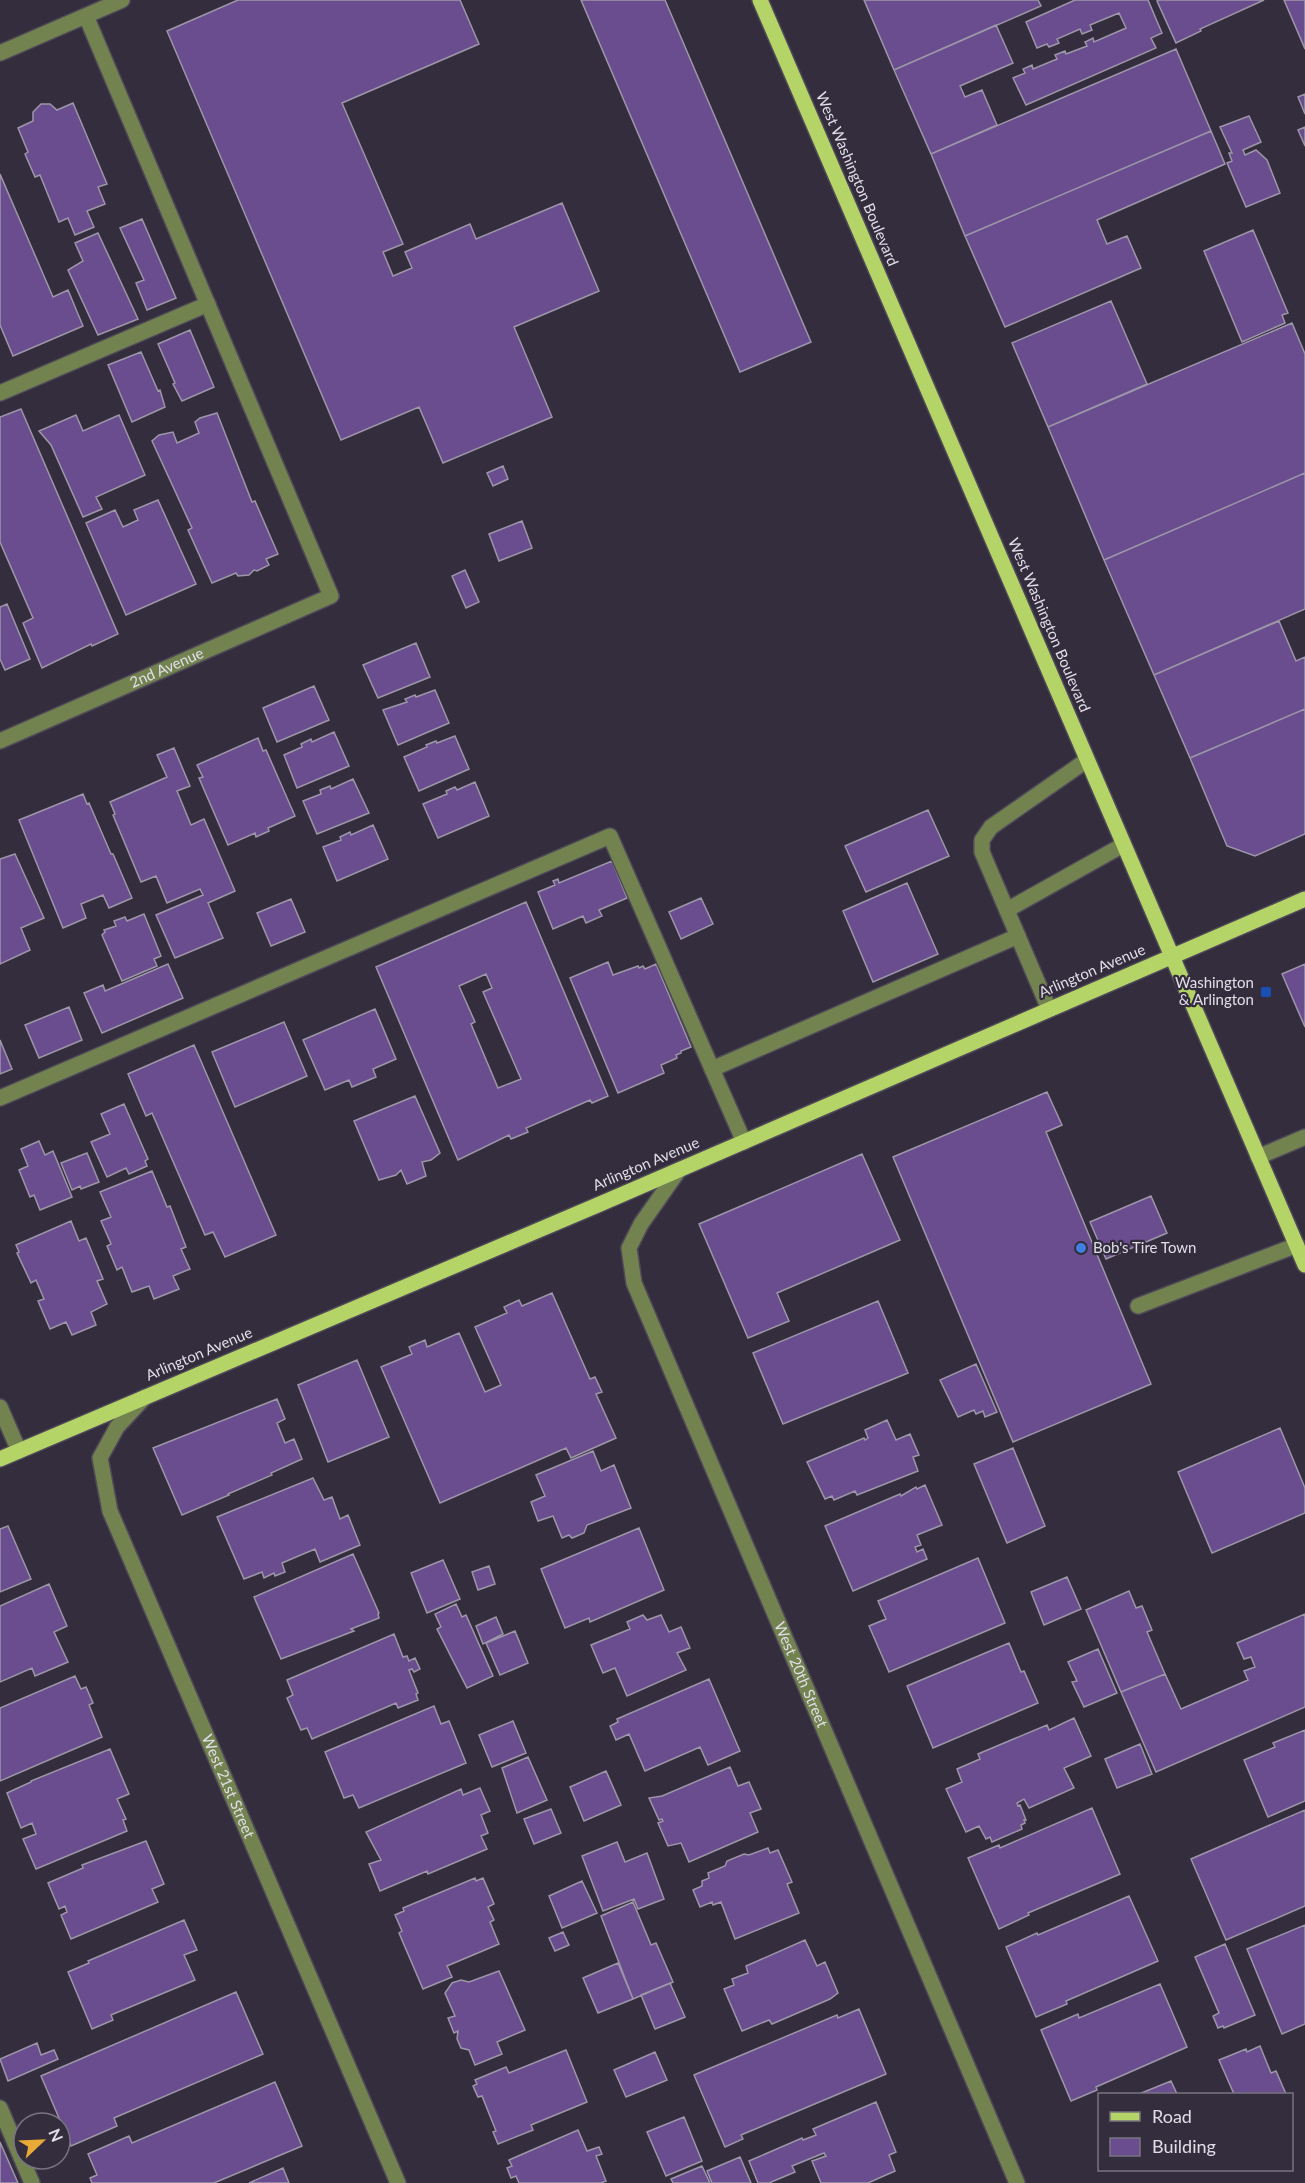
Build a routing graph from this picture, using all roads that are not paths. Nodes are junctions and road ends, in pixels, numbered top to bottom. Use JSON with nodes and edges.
{"nodes":[{"id":1,"x":122,"y":0,"type":"edge"},
{"id":2,"x":760,"y":0,"type":"edge"},
{"id":3,"x":86,"y":16,"type":"junction"},
{"id":4,"x":0,"y":53,"type":"edge"},
{"id":5,"x":208,"y":303,"type":"junction"},
{"id":6,"x":0,"y":393,"type":"edge"},
{"id":7,"x":0,"y":741,"type":"edge"},
{"id":8,"x":1088,"y":760,"type":"junction"},
{"id":9,"x":1124,"y":845,"type":"junction"},
{"id":10,"x":1305,"y":899,"type":"edge"},
{"id":11,"x":1007,"y":910,"type":"junction"},
{"id":12,"x":1018,"y":936,"type":"junction"},
{"id":13,"x":1171,"y":956,"type":"junction"},
{"id":14,"x":1049,"y":1009,"type":"junction"},
{"id":15,"x":712,"y":1069,"type":"junction"},
{"id":16,"x":0,"y":1098,"type":"edge"},
{"id":17,"x":1305,"y":1137,"type":"edge"},
{"id":18,"x":744,"y":1142,"type":"junction"},
{"id":19,"x":1258,"y":1157,"type":"junction"},
{"id":20,"x":679,"y":1170,"type":"junction"},
{"id":21,"x":1297,"y":1245,"type":"junction"},
{"id":22,"x":1305,"y":1264,"type":"edge"},
{"id":23,"x":1138,"y":1306,"type":"dead end"},
{"id":24,"x":146,"y":1396,"type":"junction"},
{"id":25,"x":0,"y":1407,"type":"edge"},
{"id":26,"x":20,"y":1451,"type":"junction"},
{"id":27,"x":0,"y":1459,"type":"edge"},
{"id":28,"x":0,"y":2108,"type":"edge"},
{"id":29,"x":32,"y":2183,"type":"edge"},
{"id":30,"x":398,"y":2183,"type":"edge"},
{"id":31,"x":1017,"y":2183,"type":"edge"}],
"edges":[{"from":1,"to":3,"type":"street"},
{"from":2,"to":8,"type":"main road","name":"West Washington Boulevard"},
{"from":3,"to":4,"type":"street"},
{"from":3,"to":5,"type":"street"},
{"from":5,"to":6,"type":"street"},
{"from":5,"to":7,"type":"street","name":"2nd Avenue"},
{"from":8,"to":9,"type":"main road","name":"West Washington Boulevard"},
{"from":8,"to":11,"type":"street"},
{"from":9,"to":11,"type":"street"},
{"from":9,"to":13,"type":"main road","name":"West Washington Boulevard"},
{"from":10,"to":13,"type":"main road","name":"Arlington Avenue"},
{"from":11,"to":12,"type":"street"},
{"from":12,"to":14,"type":"street"},
{"from":12,"to":15,"type":"street"},
{"from":13,"to":14,"type":"main road","name":"Arlington Avenue"},
{"from":13,"to":19,"type":"main road","name":"West Washington Boulevard"},
{"from":14,"to":18,"type":"main road","name":"Arlington Avenue"},
{"from":15,"to":16,"type":"street"},
{"from":15,"to":18,"type":"street"},
{"from":17,"to":19,"type":"street"},
{"from":18,"to":20,"type":"main road","name":"Arlington Avenue"},
{"from":19,"to":21,"type":"main road","name":"West Washington Boulevard"},
{"from":20,"to":24,"type":"main road","name":"Arlington Avenue"},
{"from":20,"to":31,"type":"street","name":"West 20th Street"},
{"from":21,"to":22,"type":"main road","name":"West Washington Boulevard"},
{"from":21,"to":23,"type":"street"},
{"from":24,"to":26,"type":"main road","name":"Arlington Avenue"},
{"from":24,"to":30,"type":"street","name":"West 21st Street"},
{"from":25,"to":26,"type":"street"},
{"from":26,"to":27,"type":"main road","name":"Arlington Avenue"},
{"from":28,"to":29,"type":"street"}]}
